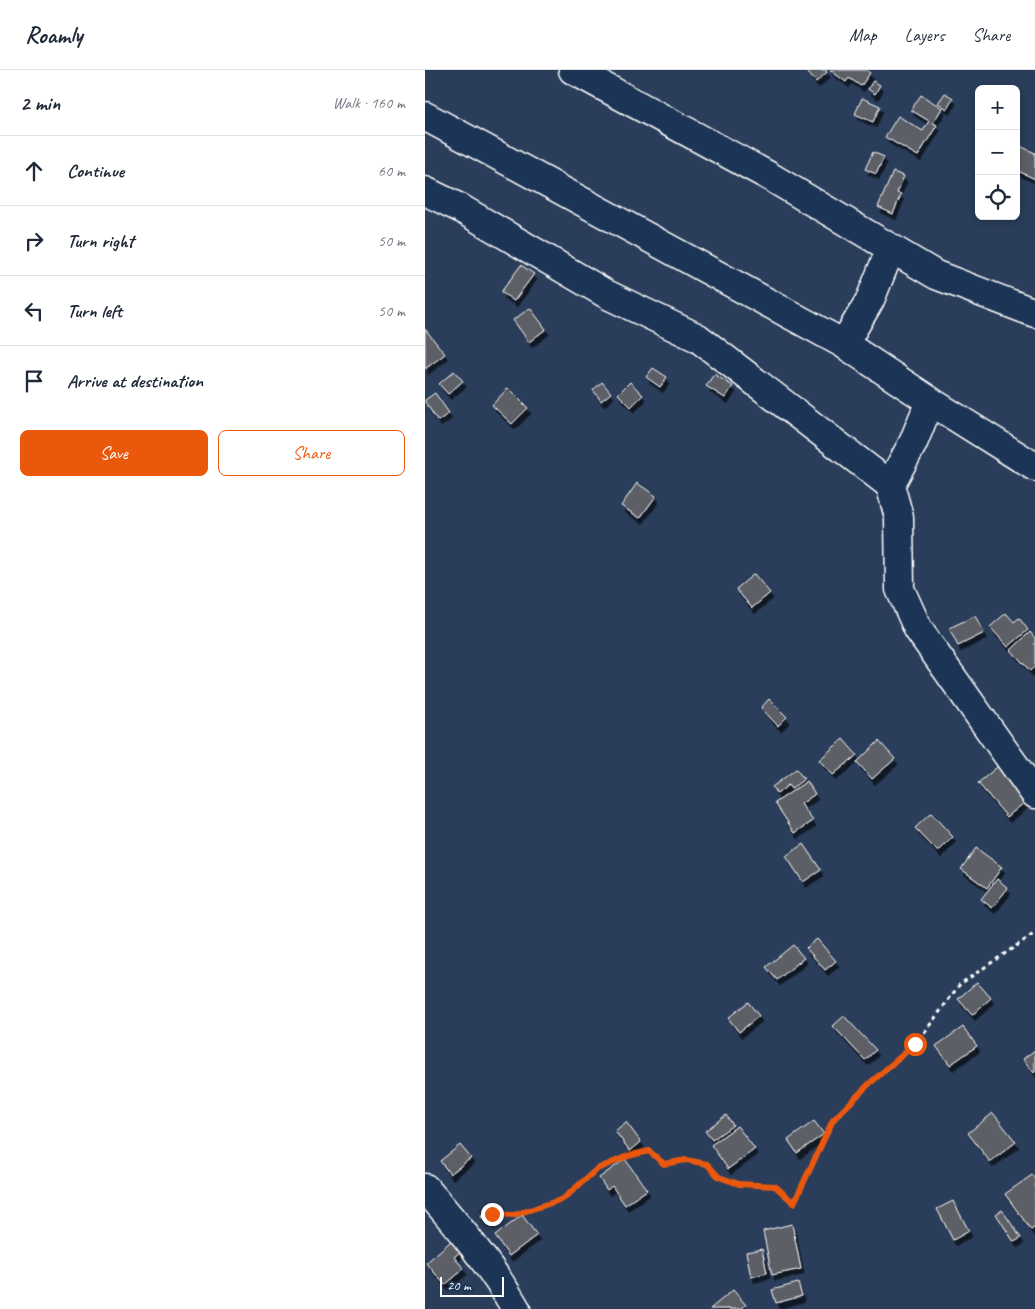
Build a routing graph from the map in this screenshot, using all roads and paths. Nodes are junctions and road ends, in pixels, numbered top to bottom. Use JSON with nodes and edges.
{"nodes":[{"id":1,"x":573,"y":70,"type":"edge"},
{"id":2,"x":425,"y":116,"type":"edge"},
{"id":3,"x":425,"y":191,"type":"edge"},
{"id":4,"x":891,"y":248,"type":"junction"},
{"id":5,"x":1035,"y":313,"type":"edge"},
{"id":6,"x":844,"y":344,"type":"junction"},
{"id":7,"x":930,"y":401,"type":"junction"},
{"id":8,"x":1035,"y":467,"type":"edge"},
{"id":9,"x":889,"y":485,"type":"junction"},
{"id":10,"x":1035,"y":794,"type":"edge"},
{"id":11,"x":1035,"y":933,"type":"edge"},
{"id":12,"x":425,"y":1188,"type":"edge"},
{"id":13,"x":457,"y":1226,"type":"junction"},
{"id":14,"x":517,"y":1309,"type":"edge"}],
"edges":[{"from":1,"to":4,"type":"main road"},
{"from":2,"to":6,"type":"main road"},
{"from":3,"to":9,"type":"main road"},
{"from":4,"to":5,"type":"main road"},
{"from":4,"to":6,"type":"main road"},
{"from":6,"to":7,"type":"main road"},
{"from":7,"to":8,"type":"main road"},
{"from":7,"to":9,"type":"main road"},
{"from":9,"to":10,"type":"main road"},
{"from":11,"to":13,"type":"path"},
{"from":12,"to":13,"type":"main road"},
{"from":13,"to":14,"type":"main road"}]}
